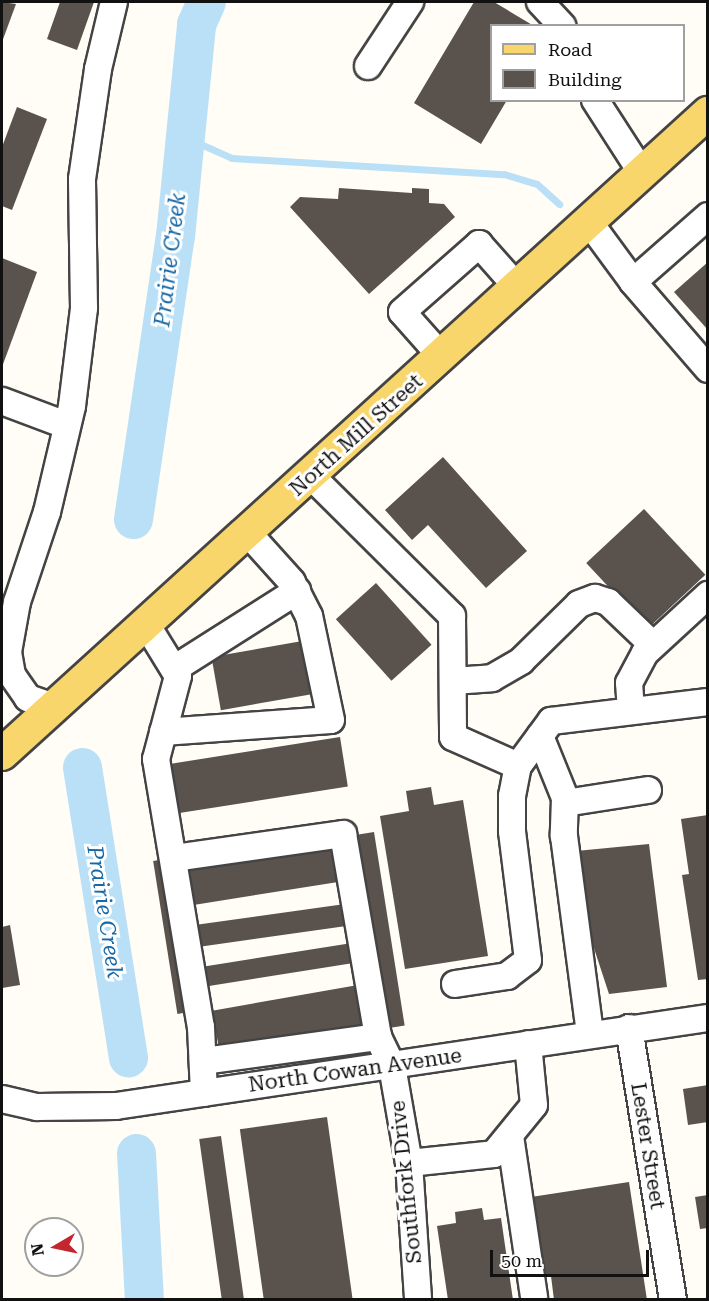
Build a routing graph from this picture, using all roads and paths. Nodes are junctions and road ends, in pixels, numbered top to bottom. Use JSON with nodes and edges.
{"nodes":[{"id":1,"x":114,"y":2,"type":"edge"},
{"id":2,"x":410,"y":2,"type":"edge"},
{"id":3,"x":540,"y":2,"type":"edge"},
{"id":4,"x":560,"y":24,"type":"edge"},
{"id":5,"x":368,"y":66,"type":"dead end"},
{"id":6,"x":596,"y":102,"type":"edge"},
{"id":7,"x":708,"y":113,"type":"edge"},
{"id":8,"x":642,"y":173,"type":"junction"},
{"id":9,"x":708,"y":216,"type":"edge"},
{"id":10,"x":589,"y":222,"type":"junction"},
{"id":11,"x":633,"y":282,"type":"junction"},
{"id":12,"x":517,"y":287,"type":"junction"},
{"id":13,"x":442,"y":357,"type":"junction"},
{"id":14,"x":708,"y":369,"type":"edge"},
{"id":15,"x":2,"y":401,"type":"edge"},
{"id":16,"x":66,"y":425,"type":"junction"},
{"id":17,"x":310,"y":475,"type":"junction"},
{"id":18,"x":247,"y":532,"type":"junction"},
{"id":19,"x":297,"y":591,"type":"junction"},
{"id":20,"x":708,"y":596,"type":"edge"},
{"id":21,"x":146,"y":624,"type":"junction"},
{"id":22,"x":653,"y":645,"type":"junction"},
{"id":23,"x":174,"y":669,"type":"junction"},
{"id":24,"x":453,"y":681,"type":"junction"},
{"id":25,"x":708,"y":702,"type":"edge"},
{"id":26,"x":54,"y":707,"type":"junction"},
{"id":27,"x":631,"y":711,"type":"junction"},
{"id":28,"x":163,"y":732,"type":"junction"},
{"id":29,"x":540,"y":736,"type":"junction"},
{"id":30,"x":2,"y":754,"type":"edge"},
{"id":31,"x":518,"y":766,"type":"junction"},
{"id":32,"x":648,"y":790,"type":"dead end"},
{"id":33,"x":565,"y":802,"type":"junction"},
{"id":34,"x":174,"y":858,"type":"junction"},
{"id":35,"x":455,"y":984,"type":"dead end"},
{"id":36,"x":708,"y":1018,"type":"edge"},
{"id":37,"x":629,"y":1028,"type":"junction"},
{"id":38,"x":591,"y":1034,"type":"junction"},
{"id":39,"x":378,"y":1037,"type":"junction"},
{"id":40,"x":528,"y":1044,"type":"junction"},
{"id":41,"x":203,"y":1061,"type":"junction"},
{"id":42,"x":392,"y":1065,"type":"junction"},
{"id":43,"x":204,"y":1093,"type":"junction"},
{"id":44,"x":2,"y":1099,"type":"edge"},
{"id":45,"x":510,"y":1136,"type":"junction"},
{"id":46,"x":409,"y":1163,"type":"junction"},
{"id":47,"x":534,"y":1297,"type":"dead end"},
{"id":48,"x":418,"y":1299,"type":"edge"},
{"id":49,"x":673,"y":1299,"type":"edge"}],
"edges":[{"from":1,"to":16,"type":"street"},
{"from":2,"to":5,"type":"street"},
{"from":3,"to":4,"type":"street"},
{"from":6,"to":8,"type":"street"},
{"from":7,"to":8,"type":"main road","name":"North Mill Street"},
{"from":8,"to":10,"type":"main road","name":"North Mill Street"},
{"from":9,"to":11,"type":"street"},
{"from":10,"to":11,"type":"street"},
{"from":10,"to":12,"type":"main road","name":"North Mill Street"},
{"from":11,"to":14,"type":"street"},
{"from":12,"to":13,"type":"main road","name":"North Mill Street"},
{"from":12,"to":13,"type":"street"},
{"from":13,"to":17,"type":"main road","name":"North Mill Street"},
{"from":15,"to":16,"type":"street"},
{"from":16,"to":26,"type":"street"},
{"from":17,"to":18,"type":"main road","name":"North Mill Street"},
{"from":17,"to":24,"type":"street"},
{"from":18,"to":19,"type":"street"},
{"from":18,"to":21,"type":"main road","name":"North Mill Street"},
{"from":19,"to":23,"type":"street"},
{"from":19,"to":28,"type":"street"},
{"from":20,"to":22,"type":"street"},
{"from":21,"to":23,"type":"street"},
{"from":21,"to":26,"type":"main road","name":"North Mill Street"},
{"from":22,"to":24,"type":"street"},
{"from":22,"to":27,"type":"street"},
{"from":23,"to":28,"type":"street"},
{"from":24,"to":31,"type":"street"},
{"from":25,"to":27,"type":"street"},
{"from":26,"to":30,"type":"main road","name":"North Mill Street"},
{"from":27,"to":29,"type":"street"},
{"from":28,"to":34,"type":"street"},
{"from":29,"to":31,"type":"street"},
{"from":29,"to":33,"type":"street"},
{"from":31,"to":35,"type":"street"},
{"from":32,"to":33,"type":"street"},
{"from":33,"to":38,"type":"street"},
{"from":34,"to":39,"type":"street","name":"Southfork Drive"},
{"from":34,"to":41,"type":"street"},
{"from":36,"to":37,"type":"street","name":"North Cowan Avenue"},
{"from":37,"to":38,"type":"street","name":"North Cowan Avenue"},
{"from":37,"to":49,"type":"street","name":"Lester Street"},
{"from":38,"to":40,"type":"street","name":"North Cowan Avenue"},
{"from":39,"to":41,"type":"street"},
{"from":39,"to":42,"type":"street","name":"Southfork Drive"},
{"from":40,"to":42,"type":"street","name":"North Cowan Avenue"},
{"from":40,"to":45,"type":"street"},
{"from":41,"to":43,"type":"street"},
{"from":42,"to":43,"type":"street","name":"North Cowan Avenue"},
{"from":42,"to":46,"type":"street","name":"Southfork Drive"},
{"from":43,"to":44,"type":"street","name":"North Cowan Avenue"},
{"from":45,"to":46,"type":"street"},
{"from":45,"to":47,"type":"street"},
{"from":46,"to":48,"type":"street","name":"Southfork Drive"}]}
